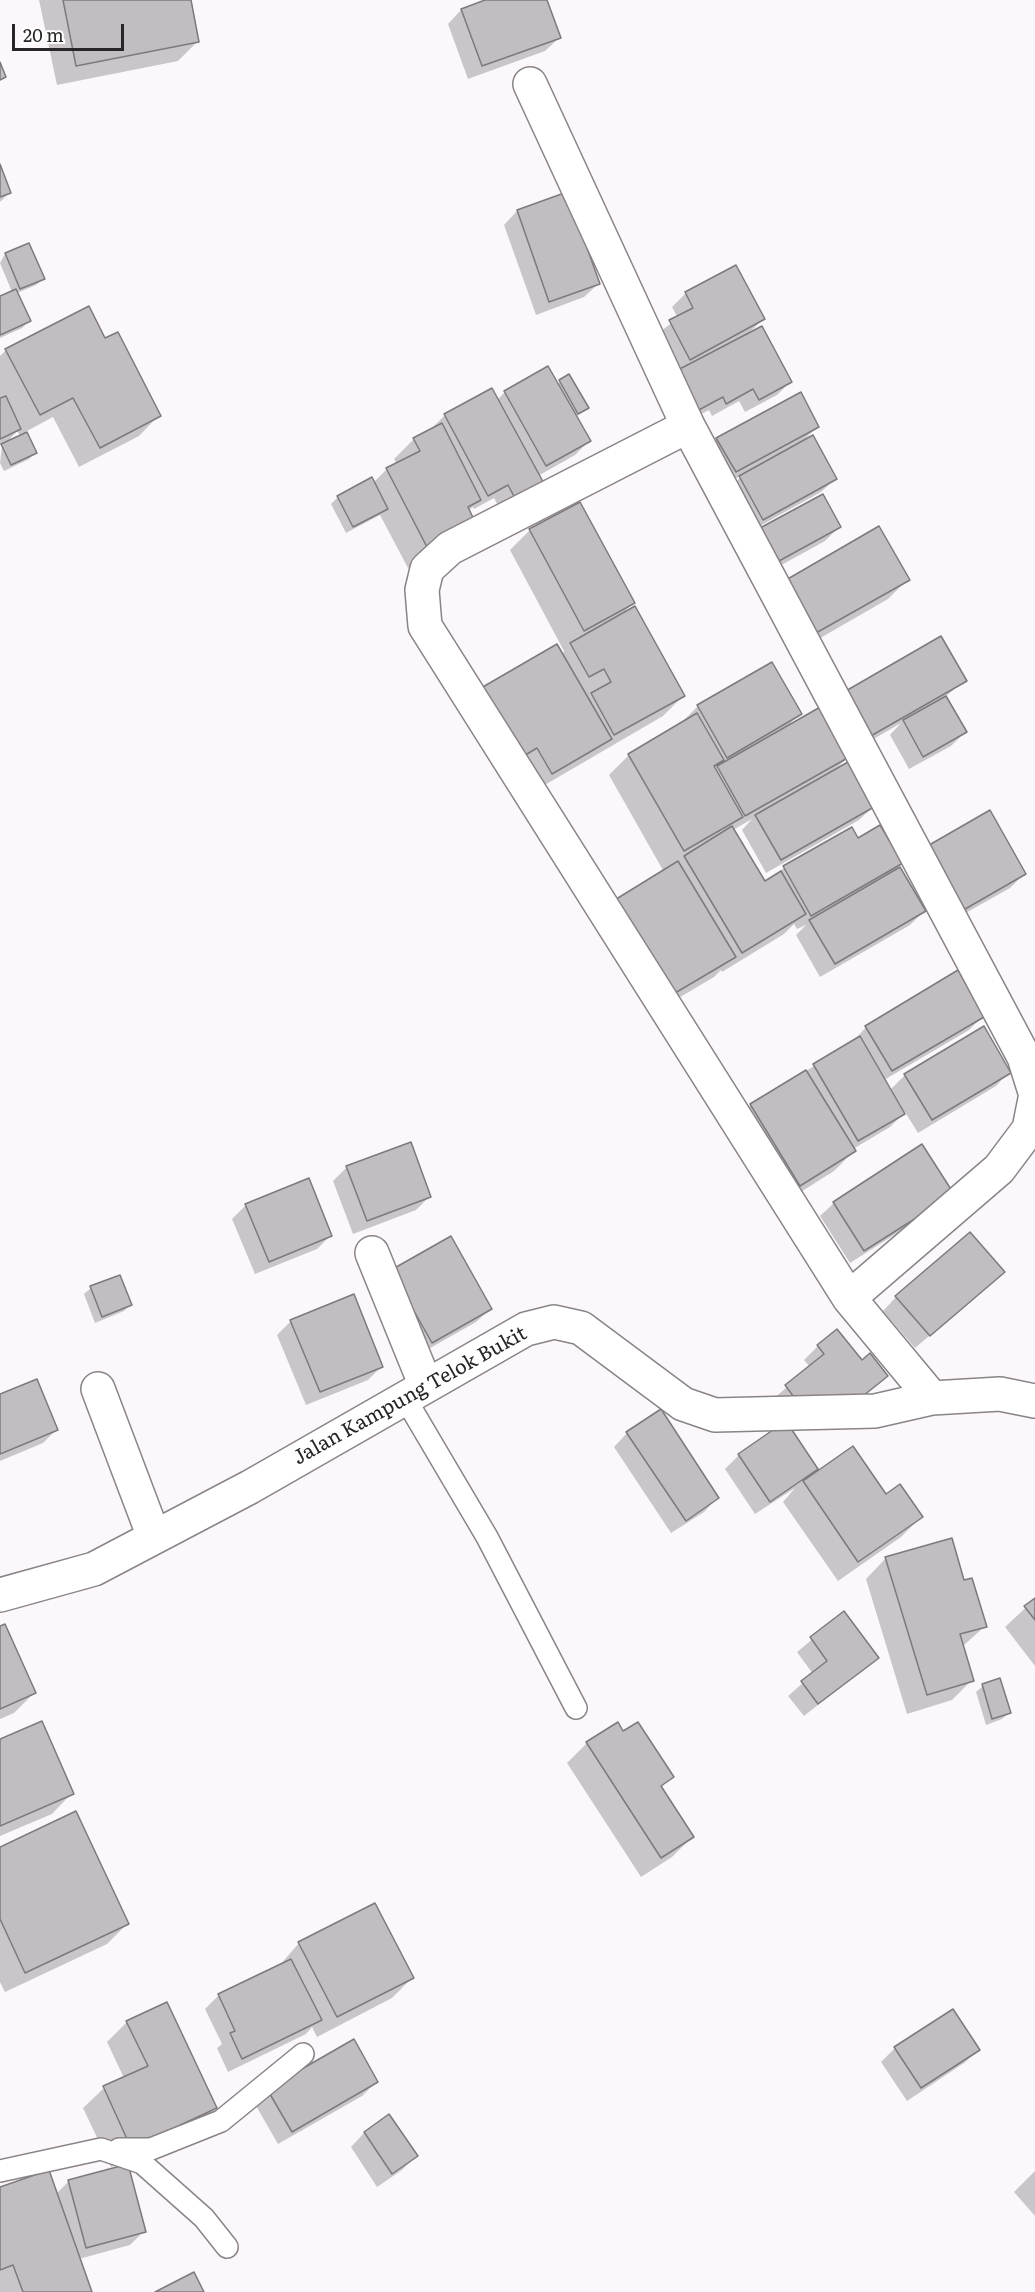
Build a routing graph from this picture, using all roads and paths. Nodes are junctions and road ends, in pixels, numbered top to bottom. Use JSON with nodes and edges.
{"nodes":[{"id":1,"x":530,"y":84,"type":"dead end"},
{"id":2,"x":688,"y":426,"type":"junction"},
{"id":3,"x":1035,"y":1092,"type":"edge"},
{"id":4,"x":1035,"y":1099,"type":"edge"},
{"id":5,"x":372,"y":1253,"type":"dead end"},
{"id":6,"x":849,"y":1298,"type":"junction"},
{"id":7,"x":98,"y":1389,"type":"dead end"},
{"id":8,"x":415,"y":1392,"type":"junction"},
{"id":9,"x":932,"y":1398,"type":"junction"},
{"id":10,"x":1035,"y":1401,"type":"edge"},
{"id":11,"x":154,"y":1537,"type":"junction"},
{"id":12,"x":0,"y":1595,"type":"edge"},
{"id":13,"x":576,"y":1708,"type":"dead end"},
{"id":14,"x":303,"y":2054,"type":"dead end"},
{"id":15,"x":101,"y":2149,"type":"junction"},
{"id":16,"x":0,"y":2171,"type":"edge"},
{"id":17,"x":227,"y":2247,"type":"dead end"}],
"edges":[{"from":1,"to":2,"type":"street"},
{"from":2,"to":3,"type":"street"},
{"from":2,"to":6,"type":"street"},
{"from":4,"to":6,"type":"street"},
{"from":5,"to":8,"type":"street"},
{"from":6,"to":9,"type":"street"},
{"from":7,"to":11,"type":"street"},
{"from":8,"to":9,"type":"street","name":"Jalan Kampung Telok Bukit"},
{"from":8,"to":11,"type":"street","name":"Jalan Kampung Telok Bukit"},
{"from":8,"to":13,"type":"lane"},
{"from":9,"to":10,"type":"street","name":"Jalan Kampung Telok Bukit"},
{"from":11,"to":12,"type":"street","name":"Jalan Kampung Telok Bukit"},
{"from":14,"to":15,"type":"lane"},
{"from":15,"to":16,"type":"lane"},
{"from":15,"to":17,"type":"lane"}]}
